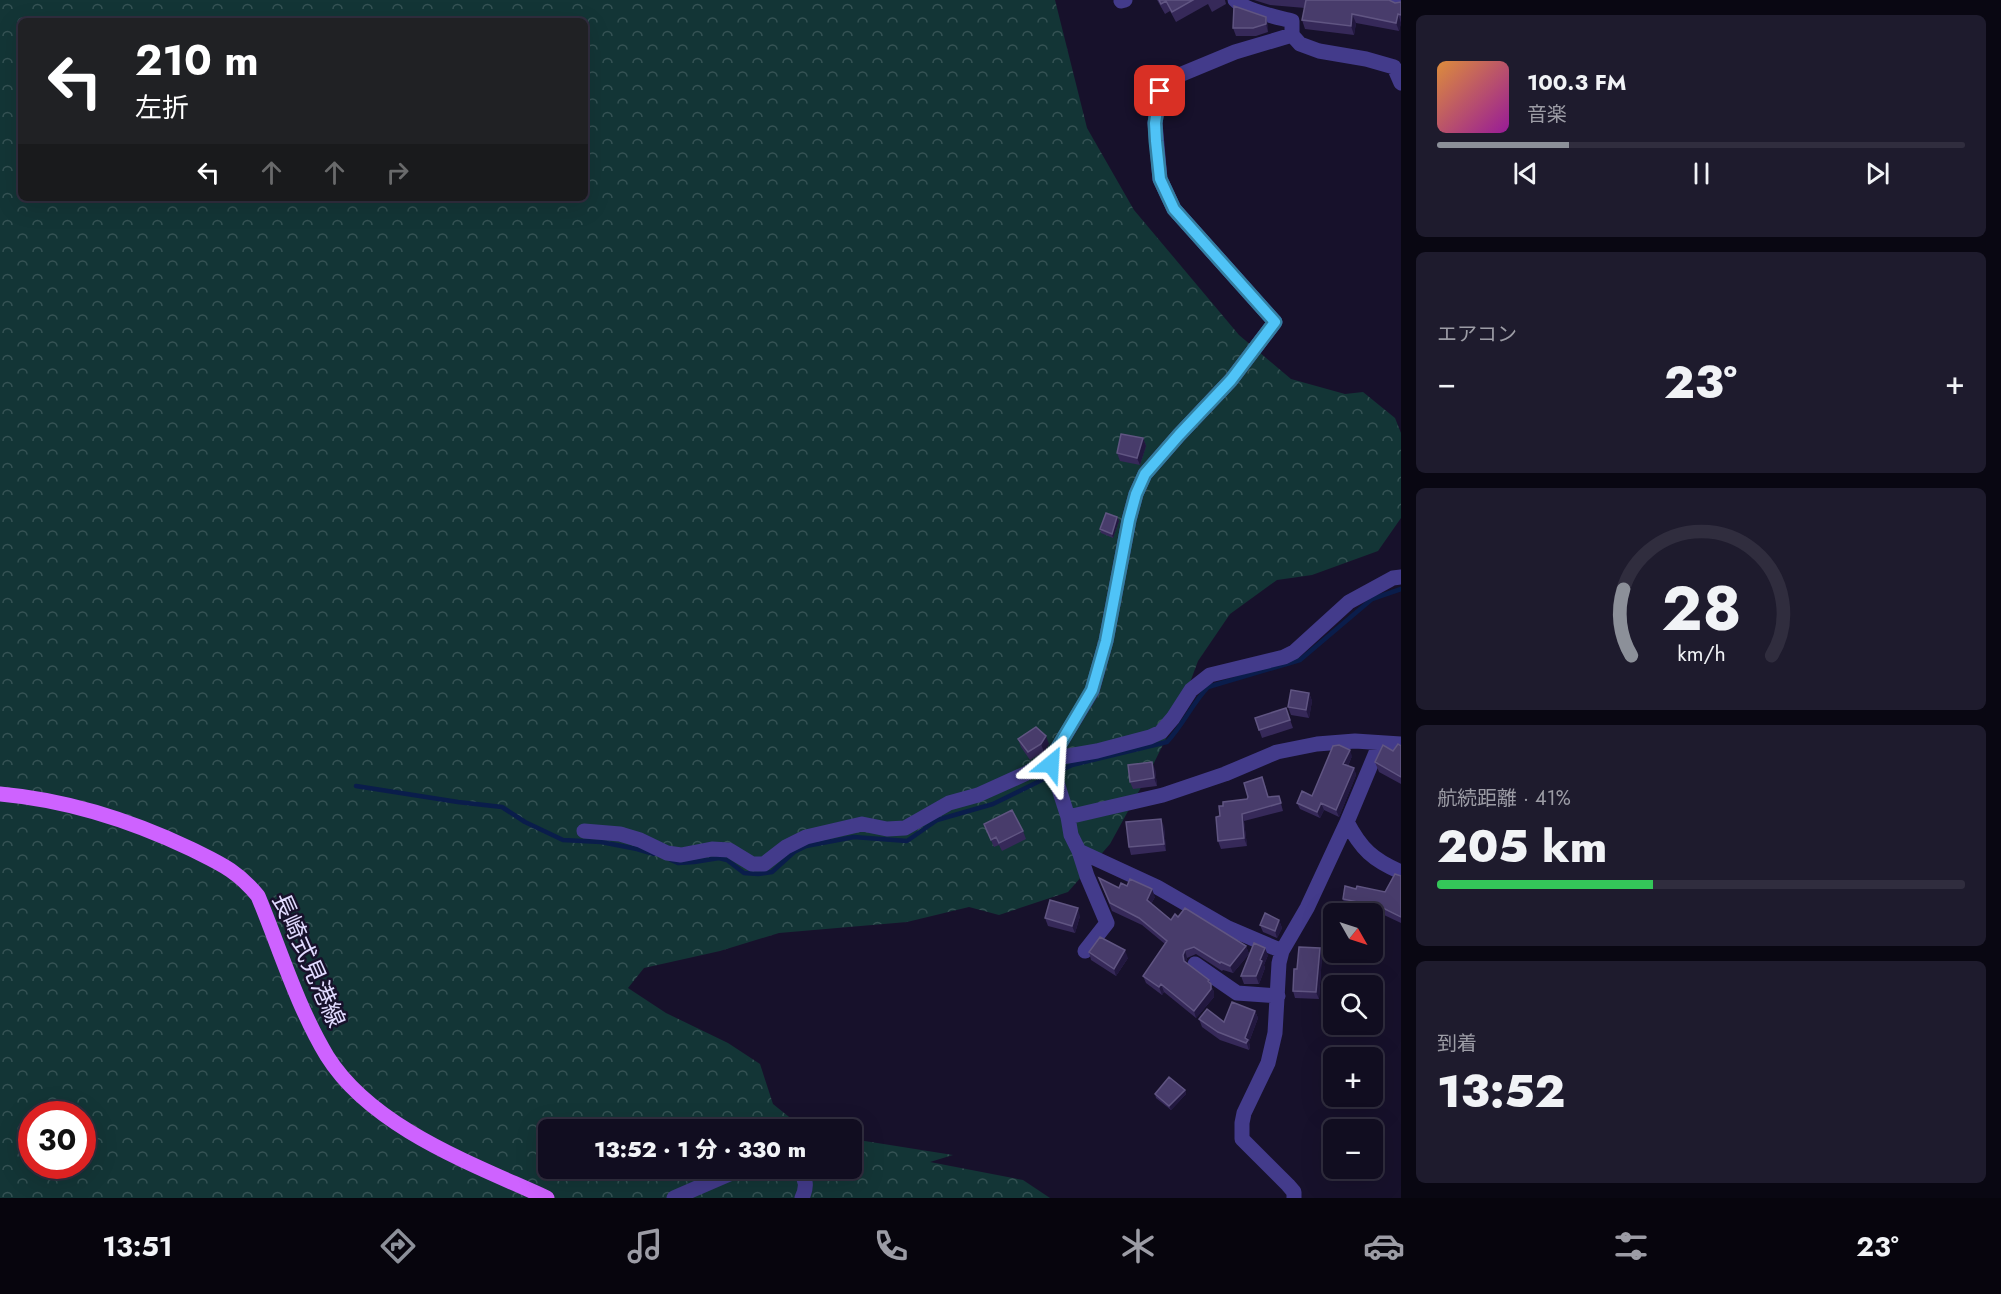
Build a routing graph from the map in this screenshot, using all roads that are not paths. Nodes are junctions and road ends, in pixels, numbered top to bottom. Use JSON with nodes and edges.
{"nodes":[{"id":1,"x":1235,"y":0,"type":"edge"},
{"id":2,"x":1395,"y":0,"type":"edge"},
{"id":3,"x":1401,"y":2,"type":"edge"},
{"id":4,"x":1292,"y":34,"type":"junction"},
{"id":5,"x":1401,"y":83,"type":"edge"},
{"id":6,"x":1401,"y":577,"type":"edge"},
{"id":7,"x":1380,"y":743,"type":"junction"},
{"id":8,"x":1401,"y":744,"type":"edge"},
{"id":9,"x":1051,"y":762,"type":"junction"},
{"id":10,"x":0,"y":795,"type":"edge"},
{"id":11,"x":1068,"y":817,"type":"junction"},
{"id":12,"x":1347,"y":822,"type":"junction"},
{"id":13,"x":584,"y":831,"type":"dead end"},
{"id":14,"x":1079,"y":851,"type":"junction"},
{"id":15,"x":1401,"y":872,"type":"edge"},
{"id":16,"x":1085,"y":951,"type":"dead end"},
{"id":17,"x":1282,"y":951,"type":"junction"},
{"id":18,"x":1195,"y":964,"type":"dead end"},
{"id":19,"x":1278,"y":996,"type":"junction"},
{"id":20,"x":718,"y":1179,"type":"edge"},
{"id":21,"x":805,"y":1179,"type":"edge"},
{"id":22,"x":547,"y":1198,"type":"edge"},
{"id":23,"x":674,"y":1198,"type":"edge"},
{"id":24,"x":802,"y":1198,"type":"edge"},
{"id":25,"x":1294,"y":1198,"type":"edge"}],
"edges":[{"from":1,"to":4,"type":"street"},
{"from":2,"to":3,"type":"street"},
{"from":4,"to":5,"type":"street"},
{"from":4,"to":9,"type":"street"},
{"from":6,"to":9,"type":"street"},
{"from":7,"to":8,"type":"street"},
{"from":7,"to":11,"type":"street"},
{"from":7,"to":12,"type":"street"},
{"from":9,"to":11,"type":"street"},
{"from":9,"to":13,"type":"street"},
{"from":10,"to":22,"type":"main road","name":"長崎式見港線"},
{"from":11,"to":14,"type":"street"},
{"from":12,"to":15,"type":"street"},
{"from":12,"to":17,"type":"street"},
{"from":14,"to":16,"type":"street"},
{"from":14,"to":17,"type":"street"},
{"from":17,"to":19,"type":"street"},
{"from":18,"to":19,"type":"street"},
{"from":19,"to":25,"type":"street"},
{"from":20,"to":23,"type":"street"},
{"from":21,"to":24,"type":"street"}]}
